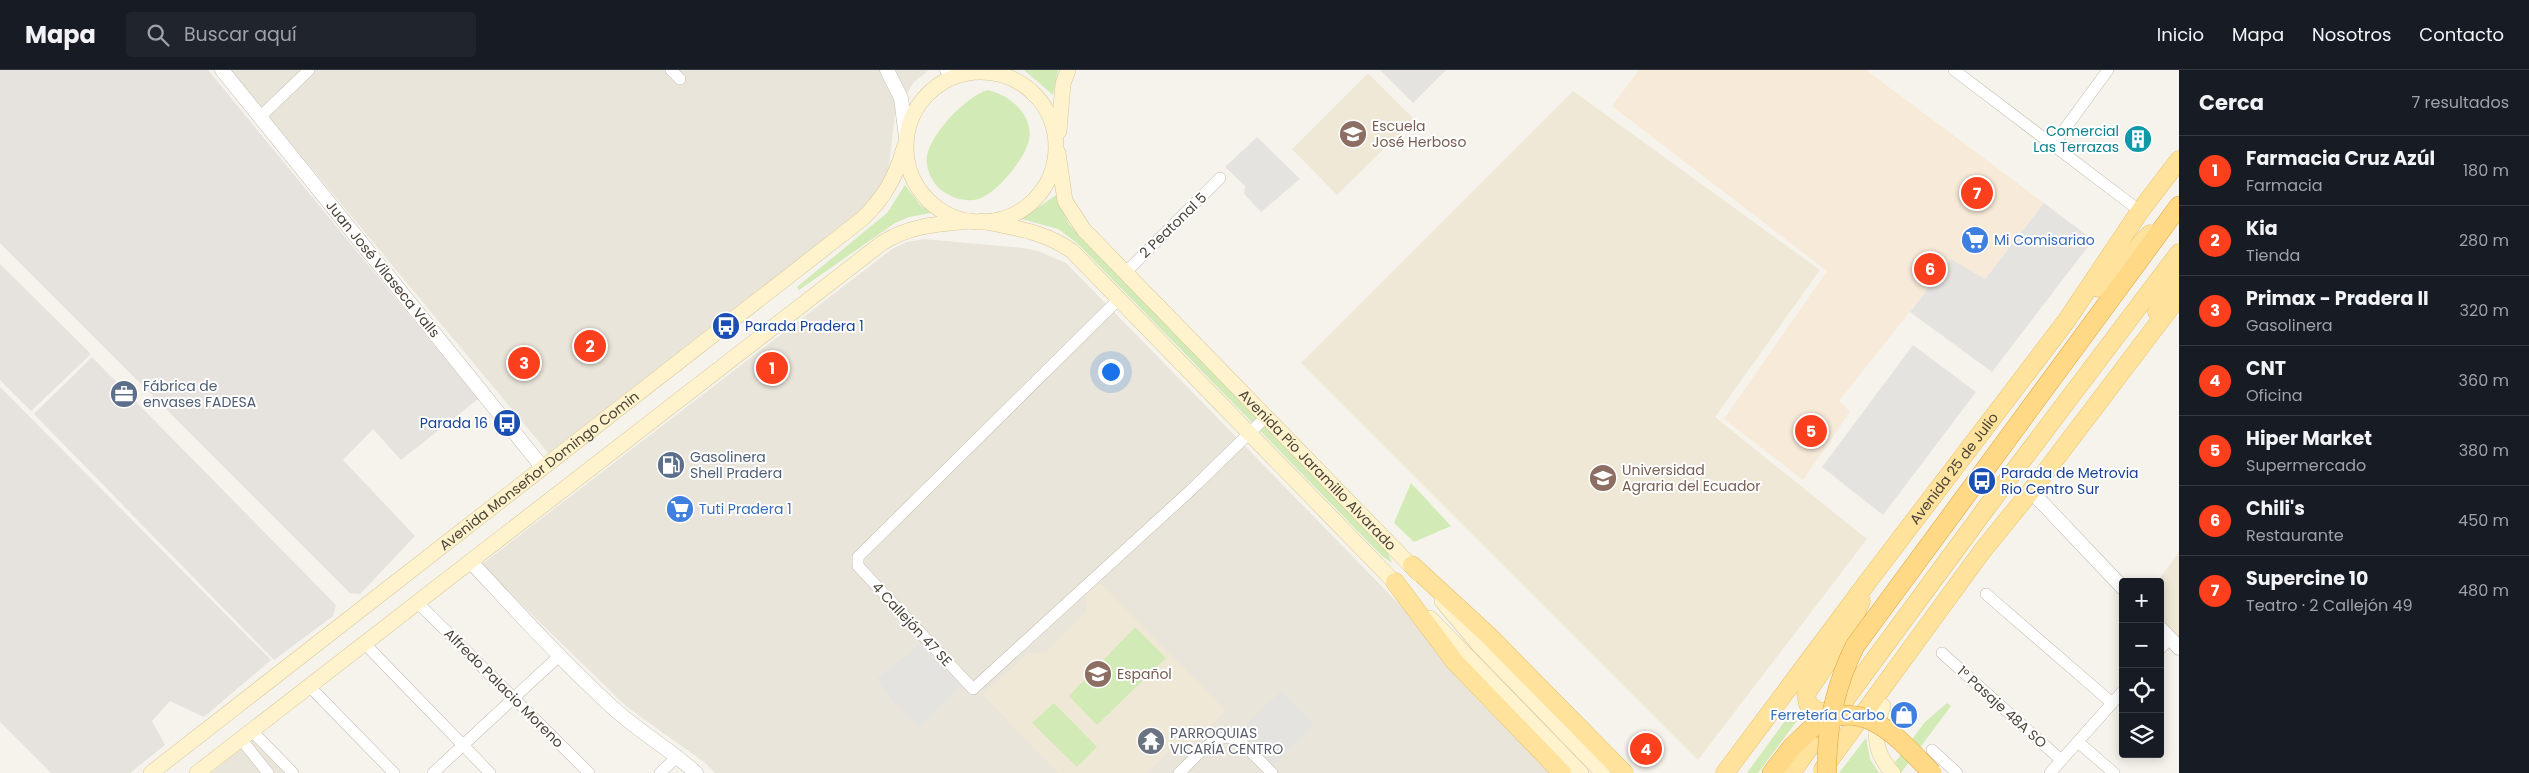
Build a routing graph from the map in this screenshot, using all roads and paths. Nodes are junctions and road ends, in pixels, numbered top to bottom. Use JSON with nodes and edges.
{"nodes":[{"id":1,"x":222,"y":70,"type":"edge"},
{"id":2,"x":309,"y":70,"type":"edge"},
{"id":3,"x":672,"y":70,"type":"edge"},
{"id":4,"x":887,"y":70,"type":"edge"},
{"id":5,"x":947,"y":70,"type":"edge"},
{"id":6,"x":1068,"y":70,"type":"edge"},
{"id":7,"x":1954,"y":70,"type":"edge"},
{"id":8,"x":2108,"y":70,"type":"edge"},
{"id":9,"x":981,"y":71,"type":"edge"},
{"id":10,"x":680,"y":79,"type":"dead end"},
{"id":11,"x":260,"y":117,"type":"junction"},
{"id":12,"x":1058,"y":135,"type":"junction"},
{"id":13,"x":905,"y":143,"type":"junction"},
{"id":14,"x":2053,"y":146,"type":"junction"},
{"id":15,"x":1058,"y":153,"type":"junction"},
{"id":16,"x":2179,"y":160,"type":"edge"},
{"id":17,"x":1220,"y":178,"type":"dead end"},
{"id":18,"x":2179,"y":206,"type":"edge"},
{"id":19,"x":2140,"y":211,"type":"junction"},
{"id":20,"x":976,"y":221,"type":"junction"},
{"id":21,"x":2179,"y":253,"type":"edge"},
{"id":22,"x":2179,"y":267,"type":"edge"},
{"id":23,"x":1126,"y":272,"type":"junction"},
{"id":24,"x":2179,"y":296,"type":"edge"},
{"id":25,"x":1119,"y":299,"type":"junction"},
{"id":26,"x":2067,"y":320,"type":"junction"},
{"id":27,"x":2141,"y":347,"type":"junction"},
{"id":28,"x":1267,"y":416,"type":"junction"},
{"id":29,"x":1249,"y":433,"type":"junction"},
{"id":30,"x":543,"y":468,"type":"junction"},
{"id":31,"x":2031,"y":491,"type":"junction"},
{"id":32,"x":1983,"y":550,"type":"junction"},
{"id":33,"x":470,"y":562,"type":"junction"},
{"id":34,"x":1412,"y":565,"type":"junction"},
{"id":35,"x":1872,"y":576,"type":"junction"},
{"id":36,"x":1395,"y":582,"type":"junction"},
{"id":37,"x":2119,"y":584,"type":"edge"},
{"id":38,"x":1986,"y":594,"type":"dead end"},
{"id":39,"x":418,"y":603,"type":"junction"},
{"id":40,"x":2164,"y":632,"type":"edge"},
{"id":41,"x":2175,"y":643,"type":"edge"},
{"id":42,"x":365,"y":644,"type":"junction"},
{"id":43,"x":1942,"y":653,"type":"dead end"},
{"id":44,"x":559,"y":656,"type":"junction"},
{"id":45,"x":1899,"y":665,"type":"junction"},
{"id":46,"x":1860,"y":679,"type":"junction"},
{"id":47,"x":310,"y":687,"type":"junction"},
{"id":48,"x":2119,"y":695,"type":"edge"},
{"id":49,"x":515,"y":697,"type":"junction"},
{"id":50,"x":2112,"y":703,"type":"junction"},
{"id":51,"x":1883,"y":706,"type":"joint"},
{"id":52,"x":246,"y":735,"type":"junction"},
{"id":53,"x":2078,"y":742,"type":"junction"},
{"id":54,"x":463,"y":745,"type":"junction"},
{"id":55,"x":1932,"y":750,"type":"dead end"},
{"id":56,"x":678,"y":756,"type":"junction"},
{"id":57,"x":2061,"y":760,"type":"junction"},
{"id":58,"x":1723,"y":771,"type":"edge"},
{"id":59,"x":151,"y":773,"type":"edge"},
{"id":60,"x":197,"y":773,"type":"edge"},
{"id":61,"x":268,"y":773,"type":"edge"},
{"id":62,"x":293,"y":773,"type":"edge"},
{"id":63,"x":394,"y":773,"type":"edge"},
{"id":64,"x":433,"y":773,"type":"edge"},
{"id":65,"x":490,"y":773,"type":"edge"},
{"id":66,"x":589,"y":773,"type":"edge"},
{"id":67,"x":660,"y":773,"type":"edge"},
{"id":68,"x":696,"y":773,"type":"edge"},
{"id":69,"x":1179,"y":773,"type":"edge"},
{"id":70,"x":1272,"y":773,"type":"edge"},
{"id":71,"x":1562,"y":773,"type":"edge"},
{"id":72,"x":1580,"y":773,"type":"edge"},
{"id":73,"x":1603,"y":773,"type":"edge"},
{"id":74,"x":1624,"y":773,"type":"edge"},
{"id":75,"x":1772,"y":773,"type":"edge"},
{"id":76,"x":1791,"y":773,"type":"edge"},
{"id":77,"x":1819,"y":773,"type":"edge"},
{"id":78,"x":1827,"y":773,"type":"edge"},
{"id":79,"x":1893,"y":773,"type":"edge"},
{"id":80,"x":1932,"y":773,"type":"edge"},
{"id":81,"x":1956,"y":773,"type":"edge"},
{"id":82,"x":2050,"y":773,"type":"edge"},
{"id":83,"x":2114,"y":773,"type":"edge"}],
"edges":[{"from":1,"to":11,"type":"street","name":"Juan José Vilaseca Valls"},
{"from":2,"to":11,"type":"street"},
{"from":3,"to":10,"type":"street"},
{"from":4,"to":13,"type":"street"},
{"from":5,"to":9,"type":"street"},
{"from":6,"to":12,"type":"main road"},
{"from":7,"to":14,"type":"street"},
{"from":8,"to":14,"type":"street"},
{"from":9,"to":12,"type":"main road"},
{"from":9,"to":13,"type":"main road"},
{"from":11,"to":30,"type":"street","name":"Juan José Vilaseca Valls"},
{"from":12,"to":15,"type":"main road"},
{"from":13,"to":20,"type":"main road"},
{"from":13,"to":30,"type":"main road","name":"Avenida Monseñor Domingo Comin"},
{"from":14,"to":19,"type":"street"},
{"from":15,"to":20,"type":"main road"},
{"from":15,"to":23,"type":"main road","name":"Avenida Pío Jaramillo Alvarado"},
{"from":16,"to":19,"type":"main road","name":"Avenida 25 de Julio"},
{"from":17,"to":23,"type":"street","name":"2 Peatonal 5"},
{"from":18,"to":26,"type":"main road"},
{"from":18,"to":78,"type":"highway","bridge":true},
{"from":19,"to":26,"type":"main road","name":"Avenida 25 de Julio"},
{"from":20,"to":25,"type":"main road","name":"Avenida Pío Jaramillo Alvarado"},
{"from":20,"to":33,"type":"main road","name":"Avenida Monseñor Domingo Comin"},
{"from":21,"to":46,"type":"main road"},
{"from":22,"to":27,"type":"main road"},
{"from":23,"to":28,"type":"main road","name":"Avenida Pío Jaramillo Alvarado"},
{"from":24,"to":27,"type":"main road"},
{"from":25,"to":29,"type":"main road","name":"Avenida Pío Jaramillo Alvarado"},
{"from":25,"to":29,"type":"street","name":"4 Callejón 47 SE"},
{"from":26,"to":35,"type":"main road","name":"Avenida 25 de Julio"},
{"from":27,"to":31,"type":"main road"},
{"from":28,"to":29,"type":"street"},
{"from":28,"to":34,"type":"main road","name":"Avenida Pío Jaramillo Alvarado"},
{"from":29,"to":36,"type":"main road","name":"Avenida Pío Jaramillo Alvarado"},
{"from":30,"to":59,"type":"main road","name":"Avenida Monseñor Domingo Comin"},
{"from":31,"to":32,"type":"main road"},
{"from":31,"to":37,"type":"street"},
{"from":32,"to":45,"type":"main road"},
{"from":32,"to":46,"type":"main road"},
{"from":33,"to":39,"type":"main road","name":"Avenida Monseñor Domingo Comin"},
{"from":33,"to":44,"type":"street"},
{"from":34,"to":73,"type":"main road","name":"Avenida Pío Jaramillo Alvarado"},
{"from":34,"to":74,"type":"main road"},
{"from":35,"to":46,"type":"main road"},
{"from":35,"to":58,"type":"main road","name":"Avenida 25 de Julio"},
{"from":36,"to":71,"type":"main road"},
{"from":36,"to":72,"type":"main road","name":"Avenida Pío Jaramillo Alvarado"},
{"from":38,"to":50,"type":"street"},
{"from":39,"to":42,"type":"main road","name":"Avenida Monseñor Domingo Comin"},
{"from":39,"to":49,"type":"street","name":"Alfredo Palacio Moreno"},
{"from":40,"to":41,"type":"street"},
{"from":42,"to":47,"type":"main road","name":"Avenida Monseñor Domingo Comin"},
{"from":42,"to":54,"type":"street"},
{"from":43,"to":57,"type":"street","name":"1° Pasaje 48A SO"},
{"from":44,"to":49,"type":"street"},
{"from":44,"to":56,"type":"street"},
{"from":45,"to":51,"type":"main road"},
{"from":45,"to":77,"type":"main road"},
{"from":46,"to":76,"type":"main road"},
{"from":47,"to":52,"type":"main road","name":"Avenida Monseñor Domingo Comin"},
{"from":47,"to":63,"type":"street"},
{"from":48,"to":50,"type":"street"},
{"from":49,"to":54,"type":"street"},
{"from":49,"to":66,"type":"street","name":"Alfredo Palacio Moreno"},
{"from":50,"to":53,"type":"street"},
{"from":51,"to":79,"type":"main road"},
{"from":52,"to":60,"type":"main road","name":"Avenida Monseñor Domingo Comin"},
{"from":52,"to":61,"type":"street"},
{"from":52,"to":62,"type":"street"},
{"from":53,"to":57,"type":"street"},
{"from":53,"to":83,"type":"street"},
{"from":54,"to":64,"type":"street"},
{"from":54,"to":65,"type":"street"},
{"from":55,"to":81,"type":"street"},
{"from":56,"to":67,"type":"street"},
{"from":56,"to":68,"type":"street"},
{"from":57,"to":82,"type":"street"},
{"from":69,"to":70,"type":"street"},
{"from":75,"to":80,"type":"highway","bridge":true}]}
